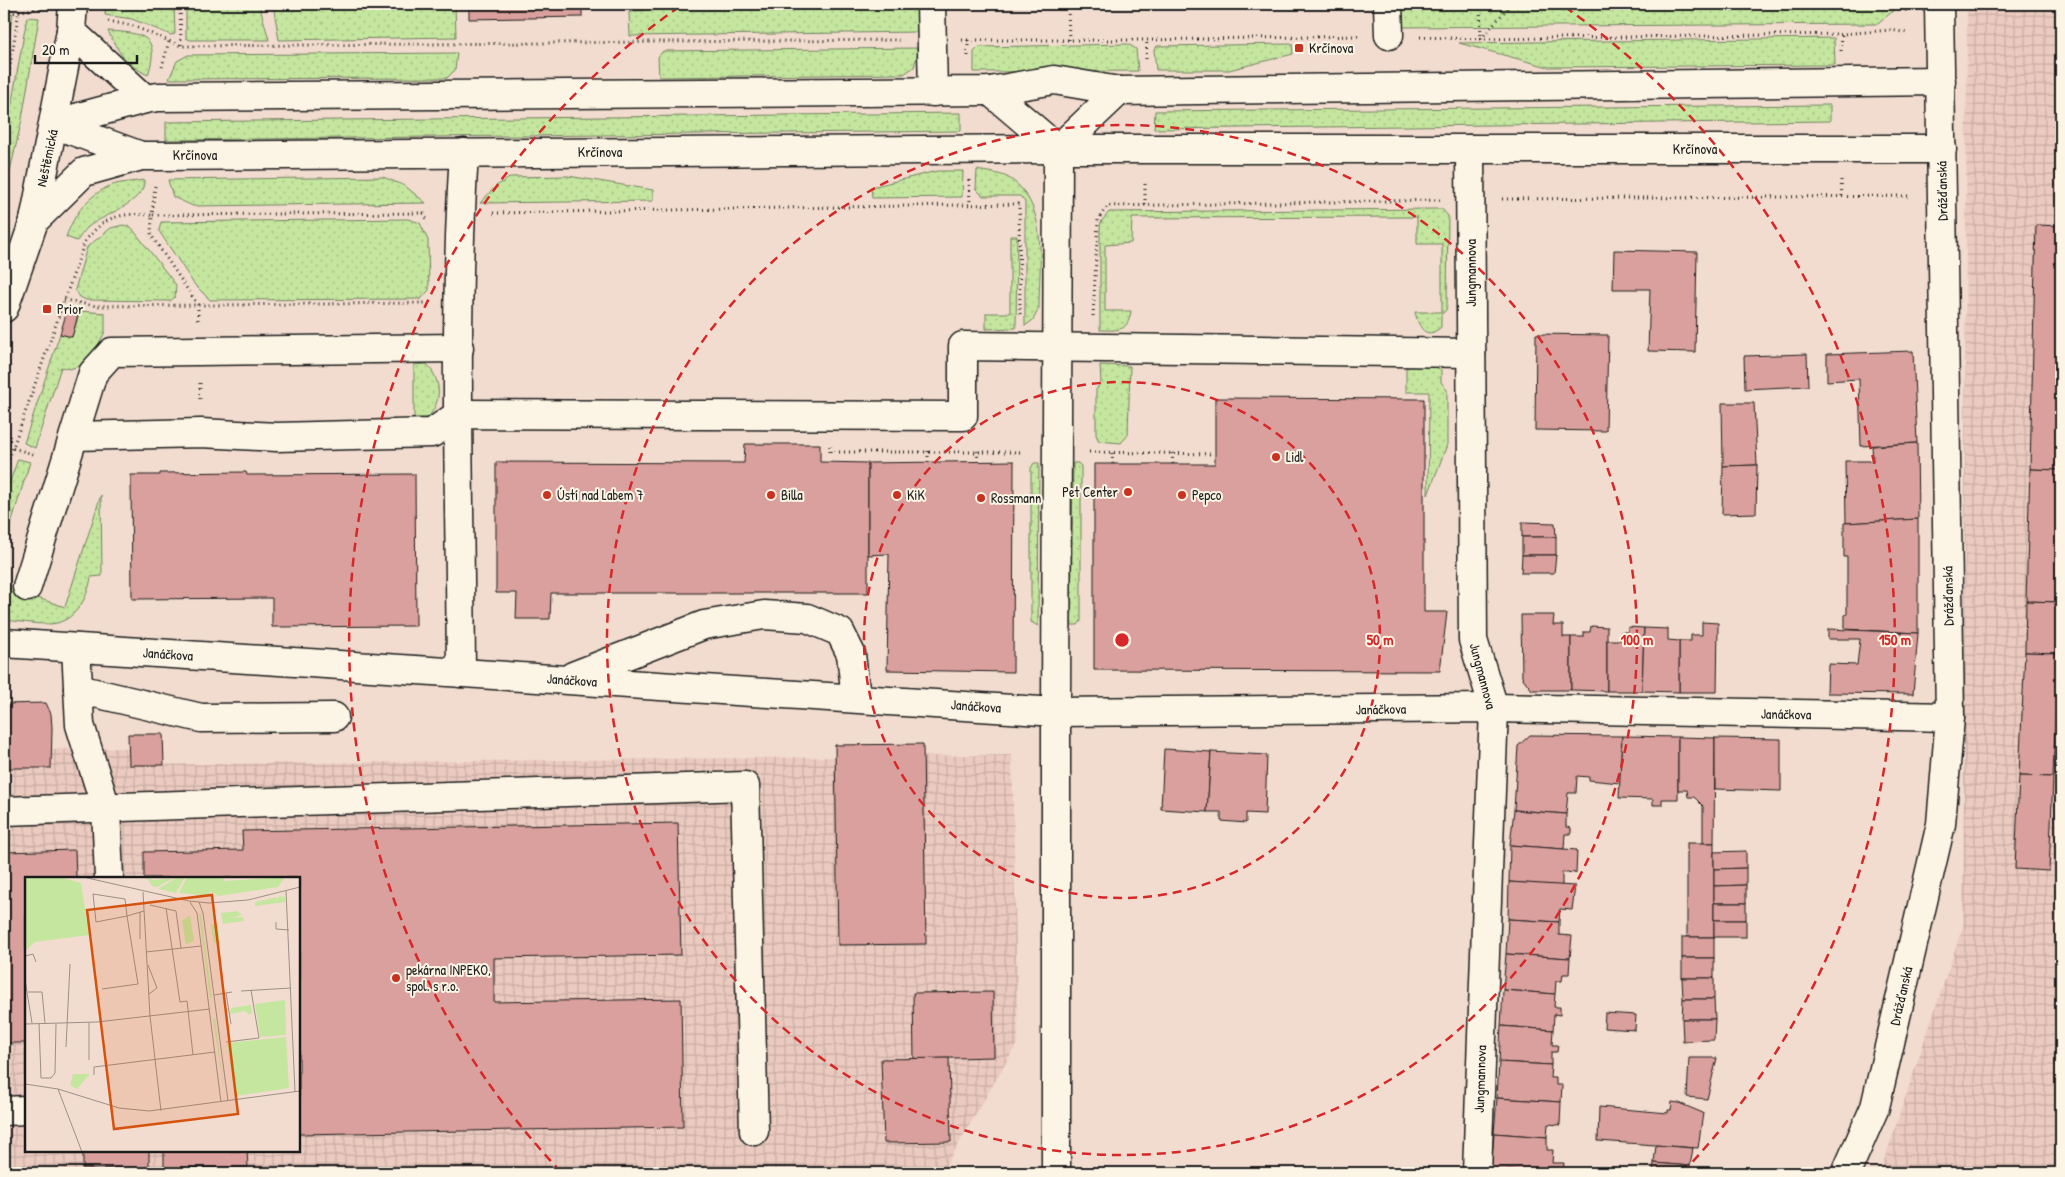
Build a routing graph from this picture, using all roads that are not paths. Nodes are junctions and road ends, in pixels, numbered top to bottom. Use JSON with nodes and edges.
{"nodes":[{"id":1,"x":73,"y":4,"type":"edge"},
{"id":2,"x":931,"y":4,"type":"edge"},
{"id":3,"x":1388,"y":4,"type":"edge"},
{"id":4,"x":1939,"y":4,"type":"edge"},
{"id":5,"x":71,"y":31,"type":"junction"},
{"id":6,"x":1389,"y":35,"type":"road end"},
{"id":7,"x":1941,"y":81,"type":"junction"},
{"id":8,"x":1119,"y":91,"type":"junction"},
{"id":9,"x":933,"y":92,"type":"junction"},
{"id":10,"x":990,"y":92,"type":"junction"},
{"id":11,"x":145,"y":99,"type":"junction"},
{"id":12,"x":54,"y":124,"type":"junction"},
{"id":13,"x":1942,"y":148,"type":"junction"},
{"id":14,"x":1058,"y":149,"type":"junction"},
{"id":15,"x":1470,"y":149,"type":"junction"},
{"id":16,"x":464,"y":154,"type":"junction"},
{"id":17,"x":141,"y":156,"type":"junction"},
{"id":18,"x":34,"y":221,"type":"junction"},
{"id":19,"x":4,"y":308,"type":"edge"},
{"id":20,"x":459,"y":348,"type":"junction"},
{"id":21,"x":1058,"y":348,"type":"junction"},
{"id":22,"x":1471,"y":353,"type":"junction"},
{"id":23,"x":459,"y":414,"type":"junction"},
{"id":24,"x":74,"y":436,"type":"junction"},
{"id":25,"x":27,"y":587,"type":"dead end"},
{"id":26,"x":4,"y":643,"type":"edge"},
{"id":27,"x":76,"y":648,"type":"junction"},
{"id":28,"x":461,"y":673,"type":"junction"},
{"id":29,"x":564,"y":680,"type":"junction"},
{"id":30,"x":78,"y":690,"type":"junction"},
{"id":31,"x":856,"y":698,"type":"junction"},
{"id":32,"x":1494,"y":708,"type":"junction"},
{"id":33,"x":1056,"y":712,"type":"junction"},
{"id":34,"x":334,"y":717,"type":"dead end"},
{"id":35,"x":1950,"y":717,"type":"junction"},
{"id":36,"x":106,"y":808,"type":"junction"},
{"id":37,"x":4,"y":811,"type":"edge"},
{"id":38,"x":109,"y":877,"type":"edge"},
{"id":39,"x":25,"y":1110,"type":"edge"},
{"id":40,"x":4,"y":1111,"type":"edge"},
{"id":41,"x":754,"y":1131,"type":"dead end"},
{"id":42,"x":1056,"y":1173,"type":"edge"},
{"id":43,"x":1476,"y":1173,"type":"edge"},
{"id":44,"x":1846,"y":1173,"type":"edge"}],
"edges":[{"from":1,"to":5,"type":"street","name":"Neštěmická"},
{"from":2,"to":9,"type":"street"},
{"from":3,"to":6,"type":"street"},
{"from":4,"to":7,"type":"street","name":"Drážďanská"},
{"from":5,"to":11,"type":"street"},
{"from":5,"to":12,"type":"street","name":"Neštěmická"},
{"from":7,"to":8,"type":"street"},
{"from":7,"to":13,"type":"street","name":"Drážďanská"},
{"from":8,"to":10,"type":"street"},
{"from":8,"to":14,"type":"street"},
{"from":9,"to":10,"type":"street"},
{"from":9,"to":11,"type":"street"},
{"from":10,"to":14,"type":"street"},
{"from":11,"to":12,"type":"street"},
{"from":12,"to":17,"type":"street","name":"Krčínova"},
{"from":12,"to":18,"type":"street","name":"Neštěmická"},
{"from":13,"to":15,"type":"street","name":"Krčínova"},
{"from":13,"to":35,"type":"street","name":"Drážďanská"},
{"from":14,"to":15,"type":"street","name":"Krčínova"},
{"from":14,"to":16,"type":"street","name":"Krčínova"},
{"from":14,"to":21,"type":"street"},
{"from":15,"to":22,"type":"street","name":"Jungmannova"},
{"from":16,"to":17,"type":"street","name":"Krčínova"},
{"from":16,"to":20,"type":"street"},
{"from":17,"to":18,"type":"street","name":"Krčínova"},
{"from":18,"to":19,"type":"street","name":"Neštěmická"},
{"from":20,"to":23,"type":"street"},
{"from":20,"to":24,"type":"street"},
{"from":21,"to":22,"type":"street"},
{"from":21,"to":23,"type":"street"},
{"from":21,"to":33,"type":"street"},
{"from":22,"to":32,"type":"street","name":"Jungmannova"},
{"from":23,"to":24,"type":"street"},
{"from":23,"to":28,"type":"street"},
{"from":24,"to":25,"type":"street"},
{"from":26,"to":27,"type":"street","name":"Janáčkova"},
{"from":27,"to":28,"type":"street","name":"Janáčkova"},
{"from":27,"to":30,"type":"street"},
{"from":28,"to":29,"type":"street","name":"Janáčkova"},
{"from":29,"to":31,"type":"street","name":"Janáčkova"},
{"from":29,"to":31,"type":"street"},
{"from":30,"to":34,"type":"street"},
{"from":30,"to":36,"type":"street"},
{"from":31,"to":33,"type":"street","name":"Janáčkova"},
{"from":32,"to":33,"type":"street","name":"Janáčkova"},
{"from":32,"to":35,"type":"street","name":"Janáčkova"},
{"from":32,"to":43,"type":"street","name":"Jungmannova"},
{"from":33,"to":42,"type":"street"},
{"from":35,"to":44,"type":"street","name":"Drážďanská"},
{"from":36,"to":37,"type":"street"},
{"from":36,"to":38,"type":"street"},
{"from":36,"to":41,"type":"street"},
{"from":39,"to":40,"type":"street"}]}
